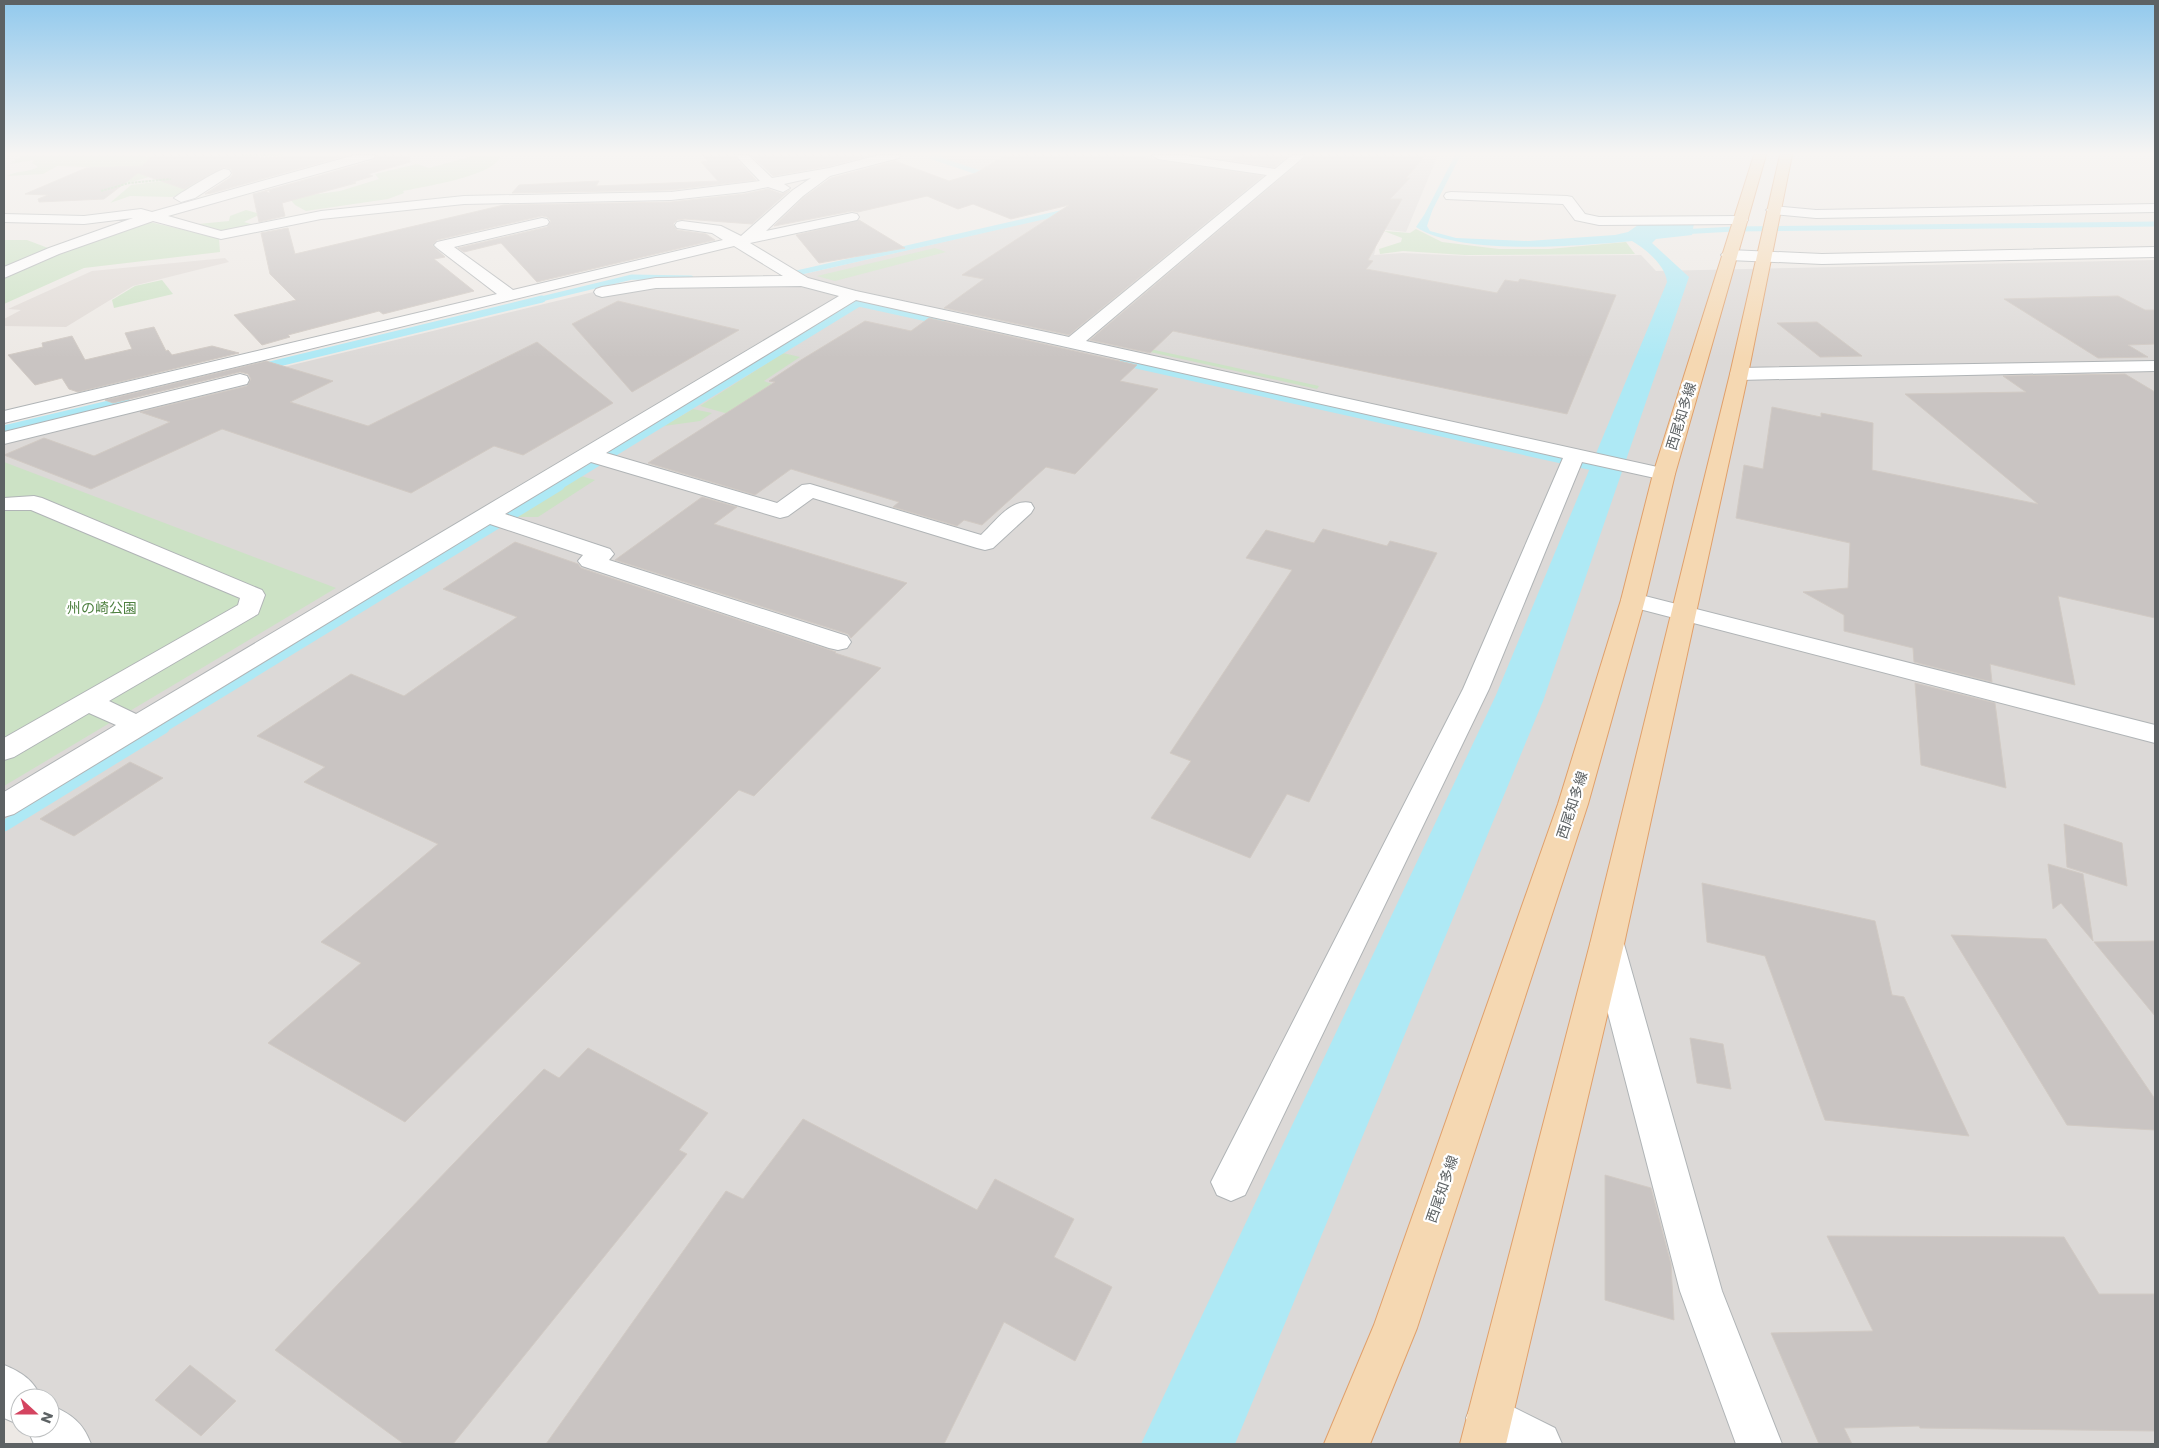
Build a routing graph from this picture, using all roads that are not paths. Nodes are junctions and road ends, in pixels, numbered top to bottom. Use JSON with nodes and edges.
{"nodes":[{"id":1,"x":137,"y":223,"type":"edge"},
{"id":2,"x":182,"y":223,"type":"edge"},
{"id":3,"x":284,"y":223,"type":"edge"},
{"id":4,"x":539,"y":223,"type":"edge"},
{"id":5,"x":766,"y":223,"type":"edge"},
{"id":6,"x":823,"y":223,"type":"edge"},
{"id":7,"x":1218,"y":223,"type":"edge"},
{"id":8,"x":1617,"y":223,"type":"edge"},
{"id":9,"x":1739,"y":223,"type":"edge"},
{"id":10,"x":1771,"y":223,"type":"edge"},
{"id":11,"x":1795,"y":223,"type":"edge"},
{"id":12,"x":682,"y":225,"type":"dead end"},
{"id":13,"x":1769,"y":230,"type":"junction"},
{"id":14,"x":1736,"y":233,"type":"junction"},
{"id":15,"x":737,"y":242,"type":"junction"},
{"id":16,"x":2155,"y":252,"type":"edge"},
{"id":17,"x":4,"y":273,"type":"edge"},
{"id":18,"x":795,"y":277,"type":"junction"},
{"id":19,"x":853,"y":295,"type":"junction"},
{"id":20,"x":511,"y":296,"type":"junction"},
{"id":21,"x":581,"y":297,"type":"dead end"},
{"id":22,"x":1073,"y":343,"type":"junction"},
{"id":23,"x":2155,"y":366,"type":"edge"},
{"id":24,"x":1739,"y":374,"type":"junction"},
{"id":25,"x":255,"y":377,"type":"dead end"},
{"id":26,"x":69,"y":414,"type":"junction"},
{"id":27,"x":4,"y":417,"type":"edge"},
{"id":28,"x":4,"y":438,"type":"edge"},
{"id":29,"x":588,"y":454,"type":"junction"},
{"id":30,"x":1583,"y":456,"type":"junction"},
{"id":31,"x":1652,"y":471,"type":"junction"},
{"id":32,"x":4,"y":490,"type":"edge"},
{"id":33,"x":14,"y":503,"type":"edge"},
{"id":34,"x":1023,"y":508,"type":"dead end"},
{"id":35,"x":486,"y":515,"type":"junction"},
{"id":36,"x":1633,"y":600,"type":"junction"},
{"id":37,"x":1683,"y":613,"type":"junction"},
{"id":38,"x":838,"y":642,"type":"dead end"},
{"id":39,"x":87,"y":702,"type":"junction"},
{"id":40,"x":126,"y":719,"type":"dead end"},
{"id":41,"x":2155,"y":734,"type":"edge"},
{"id":42,"x":4,"y":750,"type":"edge"},
{"id":43,"x":4,"y":806,"type":"edge"},
{"id":44,"x":1607,"y":944,"type":"junction"},
{"id":45,"x":1232,"y":1182,"type":"dead end"},
{"id":46,"x":1486,"y":1431,"type":"edge"},
{"id":47,"x":1347,"y":1444,"type":"edge"},
{"id":48,"x":1539,"y":1444,"type":"edge"},
{"id":49,"x":1759,"y":1444,"type":"edge"}],
"edges":[{"from":1,"to":17,"type":"street"},
{"from":2,"to":3,"type":"street"},
{"from":4,"to":20,"type":"street"},
{"from":5,"to":15,"type":"street"},
{"from":6,"to":15,"type":"street"},
{"from":7,"to":22,"type":"street"},
{"from":8,"to":14,"type":"street"},
{"from":9,"to":14,"type":"main road","name":"西尾知多線"},
{"from":10,"to":13,"type":"main road"},
{"from":11,"to":13,"type":"street"},
{"from":12,"to":15,"type":"street"},
{"from":13,"to":14,"type":"street"},
{"from":13,"to":16,"type":"street"},
{"from":13,"to":24,"type":"main road"},
{"from":14,"to":31,"type":"main road","name":"西尾知多線"},
{"from":15,"to":18,"type":"street"},
{"from":15,"to":20,"type":"street"},
{"from":18,"to":19,"type":"street"},
{"from":18,"to":21,"type":"street"},
{"from":19,"to":22,"type":"street"},
{"from":19,"to":29,"type":"street"},
{"from":20,"to":26,"type":"street"},
{"from":22,"to":30,"type":"street"},
{"from":23,"to":24,"type":"street"},
{"from":24,"to":37,"type":"main road"},
{"from":25,"to":26,"type":"street"},
{"from":26,"to":27,"type":"street"},
{"from":26,"to":28,"type":"street"},
{"from":29,"to":34,"type":"street"},
{"from":29,"to":35,"type":"street"},
{"from":30,"to":31,"type":"street"},
{"from":30,"to":45,"type":"street"},
{"from":31,"to":36,"type":"main road","name":"西尾知多線"},
{"from":32,"to":33,"type":"street"},
{"from":33,"to":39,"type":"street"},
{"from":35,"to":38,"type":"street"},
{"from":35,"to":43,"type":"street"},
{"from":36,"to":37,"type":"street"},
{"from":36,"to":47,"type":"main road","name":"西尾知多線"},
{"from":37,"to":41,"type":"street"},
{"from":37,"to":44,"type":"main road"},
{"from":39,"to":40,"type":"street"},
{"from":39,"to":42,"type":"street"},
{"from":44,"to":46,"type":"main road"},
{"from":44,"to":49,"type":"street"},
{"from":46,"to":48,"type":"street"}]}
